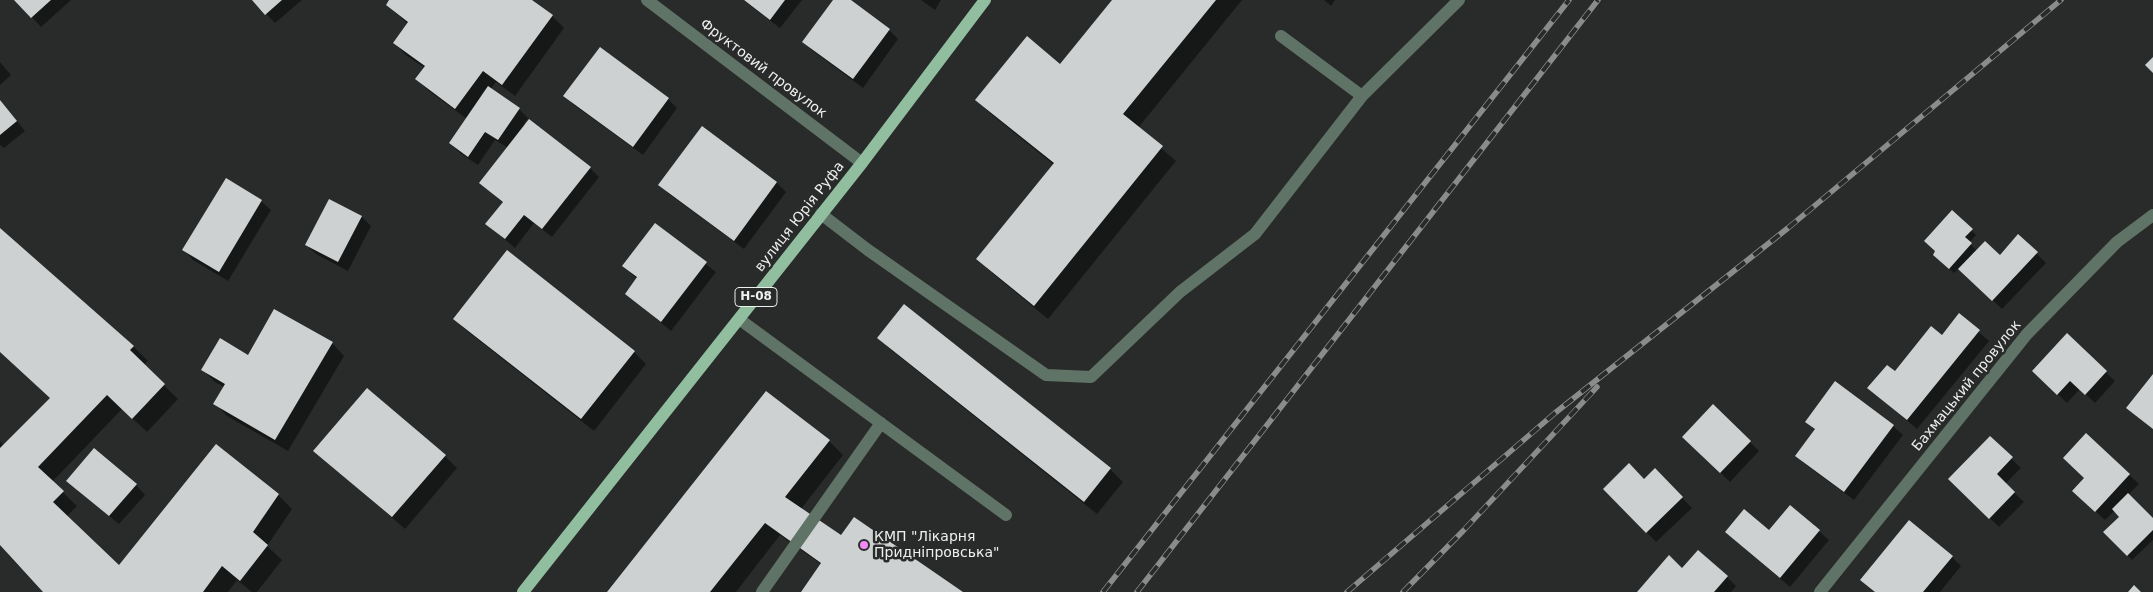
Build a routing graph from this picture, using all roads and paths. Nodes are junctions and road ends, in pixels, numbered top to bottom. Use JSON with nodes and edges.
{"nodes":[{"id":1,"x":647,"y":0,"type":"edge"},
{"id":2,"x":985,"y":0,"type":"edge"},
{"id":3,"x":1459,"y":0,"type":"edge"},
{"id":4,"x":1281,"y":36,"type":"dead end"},
{"id":5,"x":1362,"y":96,"type":"junction"},
{"id":6,"x":862,"y":163,"type":"junction"},
{"id":7,"x":821,"y":214,"type":"junction"},
{"id":8,"x":2153,"y":215,"type":"edge"},
{"id":9,"x":739,"y":319,"type":"junction"},
{"id":10,"x":881,"y":423,"type":"junction"},
{"id":11,"x":1006,"y":515,"type":"dead end"},
{"id":12,"x":523,"y":592,"type":"edge"},
{"id":13,"x":762,"y":592,"type":"edge"},
{"id":14,"x":1820,"y":592,"type":"edge"}],
"edges":[{"from":1,"to":6,"type":"street","name":"Фруктовий провулок"},
{"from":2,"to":6,"type":"main road","name":"вулиця Юрія Руфа","number":"Н-08"},
{"from":3,"to":5,"type":"street"},
{"from":4,"to":5,"type":"street"},
{"from":5,"to":7,"type":"street"},
{"from":6,"to":7,"type":"main road","name":"вулиця Юрія Руфа","number":"Н-08"},
{"from":7,"to":9,"type":"main road","name":"вулиця Юрія Руфа","number":"Н-08"},
{"from":8,"to":14,"type":"street","name":"Бахмацький провулок"},
{"from":9,"to":10,"type":"street"},
{"from":9,"to":12,"type":"main road","name":"вулиця Юрія Руфа","number":"Н-08"},
{"from":10,"to":11,"type":"street"},
{"from":10,"to":13,"type":"street"}]}
